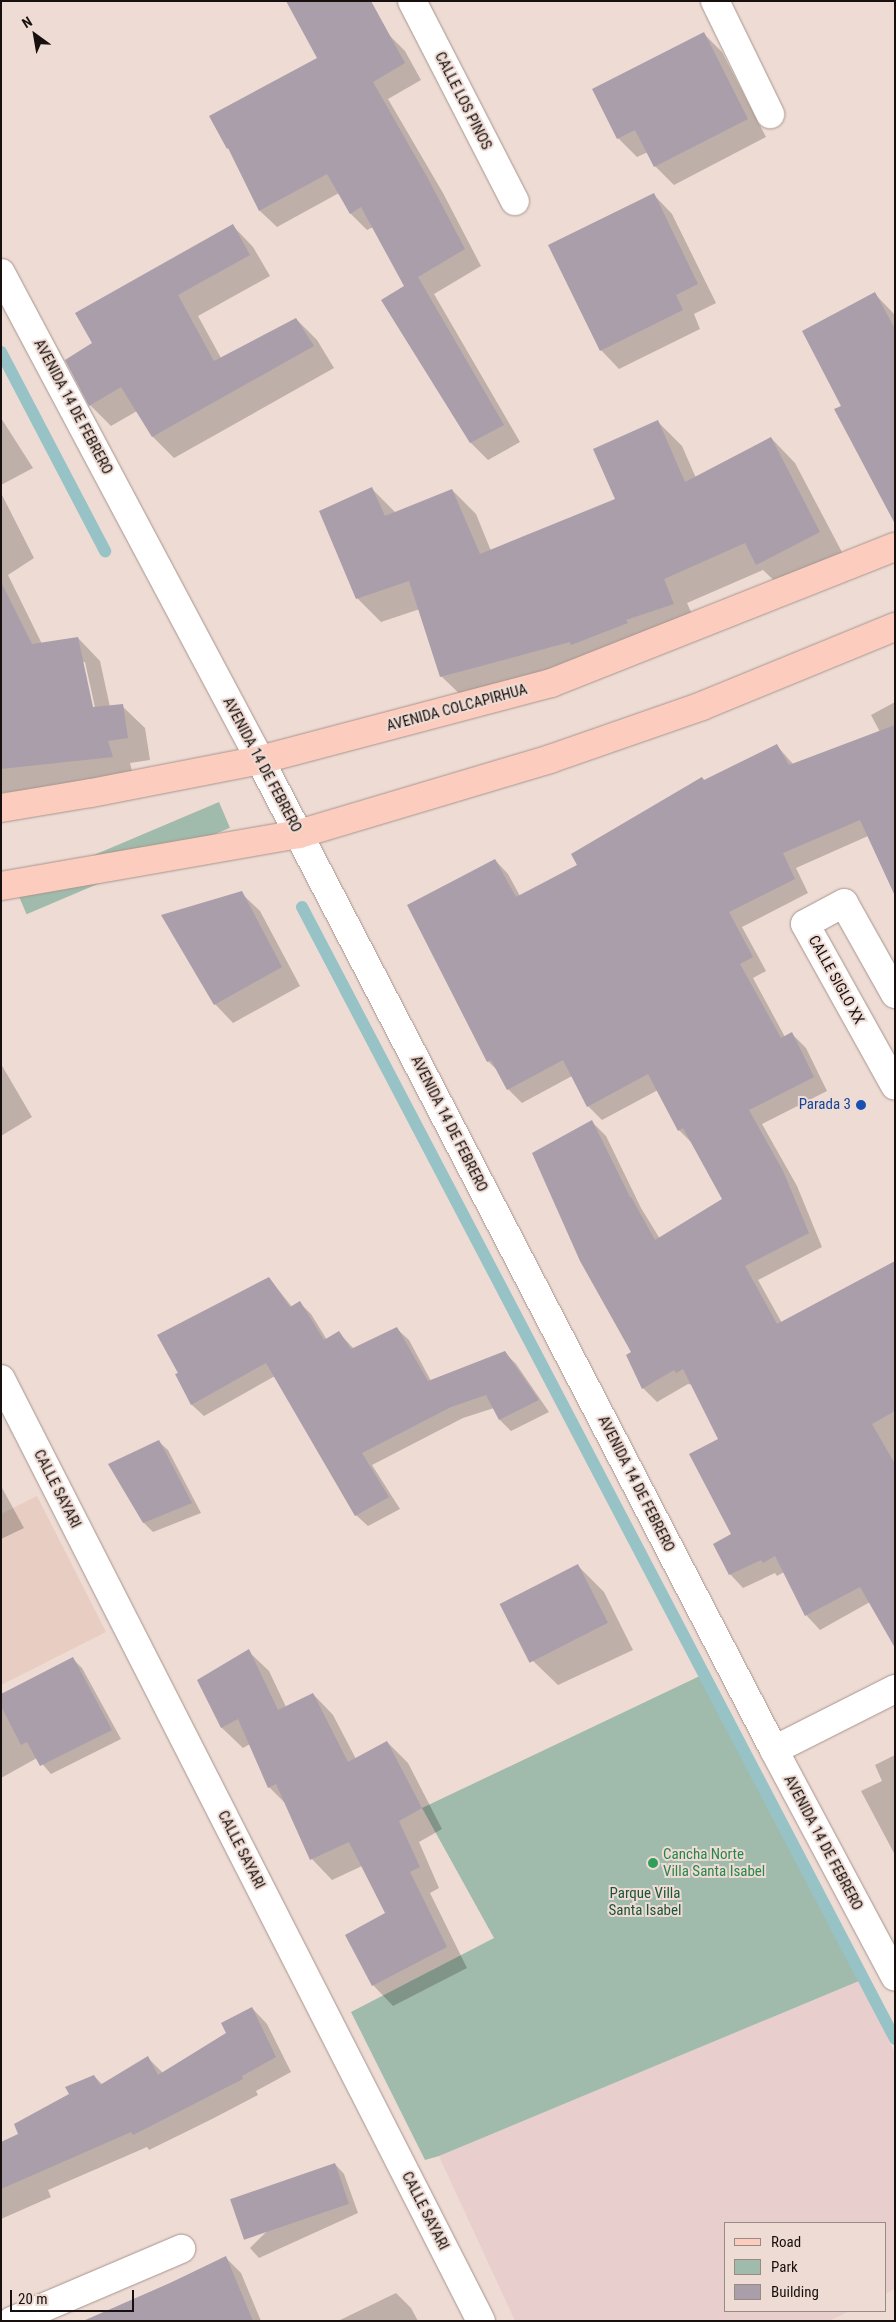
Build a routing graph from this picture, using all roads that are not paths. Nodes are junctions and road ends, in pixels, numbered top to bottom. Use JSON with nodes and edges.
{"nodes":[{"id":1,"x":412,"y":1,"type":"edge"},
{"id":2,"x":715,"y":1,"type":"edge"},
{"id":3,"x":770,"y":114,"type":"dead end"},
{"id":4,"x":515,"y":201,"type":"dead end"},
{"id":5,"x":1,"y":273,"type":"edge"},
{"id":6,"x":895,"y":547,"type":"edge"},
{"id":7,"x":895,"y":627,"type":"edge"},
{"id":8,"x":260,"y":760,"type":"junction"},
{"id":9,"x":1,"y":808,"type":"edge"},
{"id":10,"x":299,"y":834,"type":"junction"},
{"id":11,"x":1,"y":886,"type":"edge"},
{"id":12,"x":895,"y":994,"type":"edge"},
{"id":13,"x":895,"y":1086,"type":"edge"},
{"id":14,"x":1,"y":1379,"type":"edge"},
{"id":15,"x":895,"y":1689,"type":"edge"},
{"id":16,"x":774,"y":1750,"type":"junction"},
{"id":17,"x":895,"y":1977,"type":"edge"},
{"id":18,"x":180,"y":2249,"type":"dead end"},
{"id":19,"x":12,"y":2321,"type":"edge"},
{"id":20,"x":481,"y":2321,"type":"edge"}],
"edges":[{"from":1,"to":4,"type":"street","name":"CALLE LOS PINOS"},
{"from":2,"to":3,"type":"street"},
{"from":5,"to":8,"type":"street","name":"AVENIDA 14 DE FEBRERO"},
{"from":6,"to":8,"type":"main road","name":"AVENIDA COLCAPIRHUA"},
{"from":7,"to":10,"type":"main road"},
{"from":8,"to":9,"type":"main road","name":"AVENIDA COLCAPIRHUA"},
{"from":8,"to":10,"type":"street","name":"AVENIDA 14 DE FEBRERO"},
{"from":10,"to":11,"type":"main road"},
{"from":10,"to":16,"type":"street","name":"AVENIDA 14 DE FEBRERO"},
{"from":12,"to":13,"type":"street","name":"CALLE SIGLO XX"},
{"from":14,"to":20,"type":"street","name":"CALLE SAYARI"},
{"from":15,"to":16,"type":"street"},
{"from":16,"to":17,"type":"street","name":"AVENIDA 14 DE FEBRERO"},
{"from":18,"to":19,"type":"street"}]}
